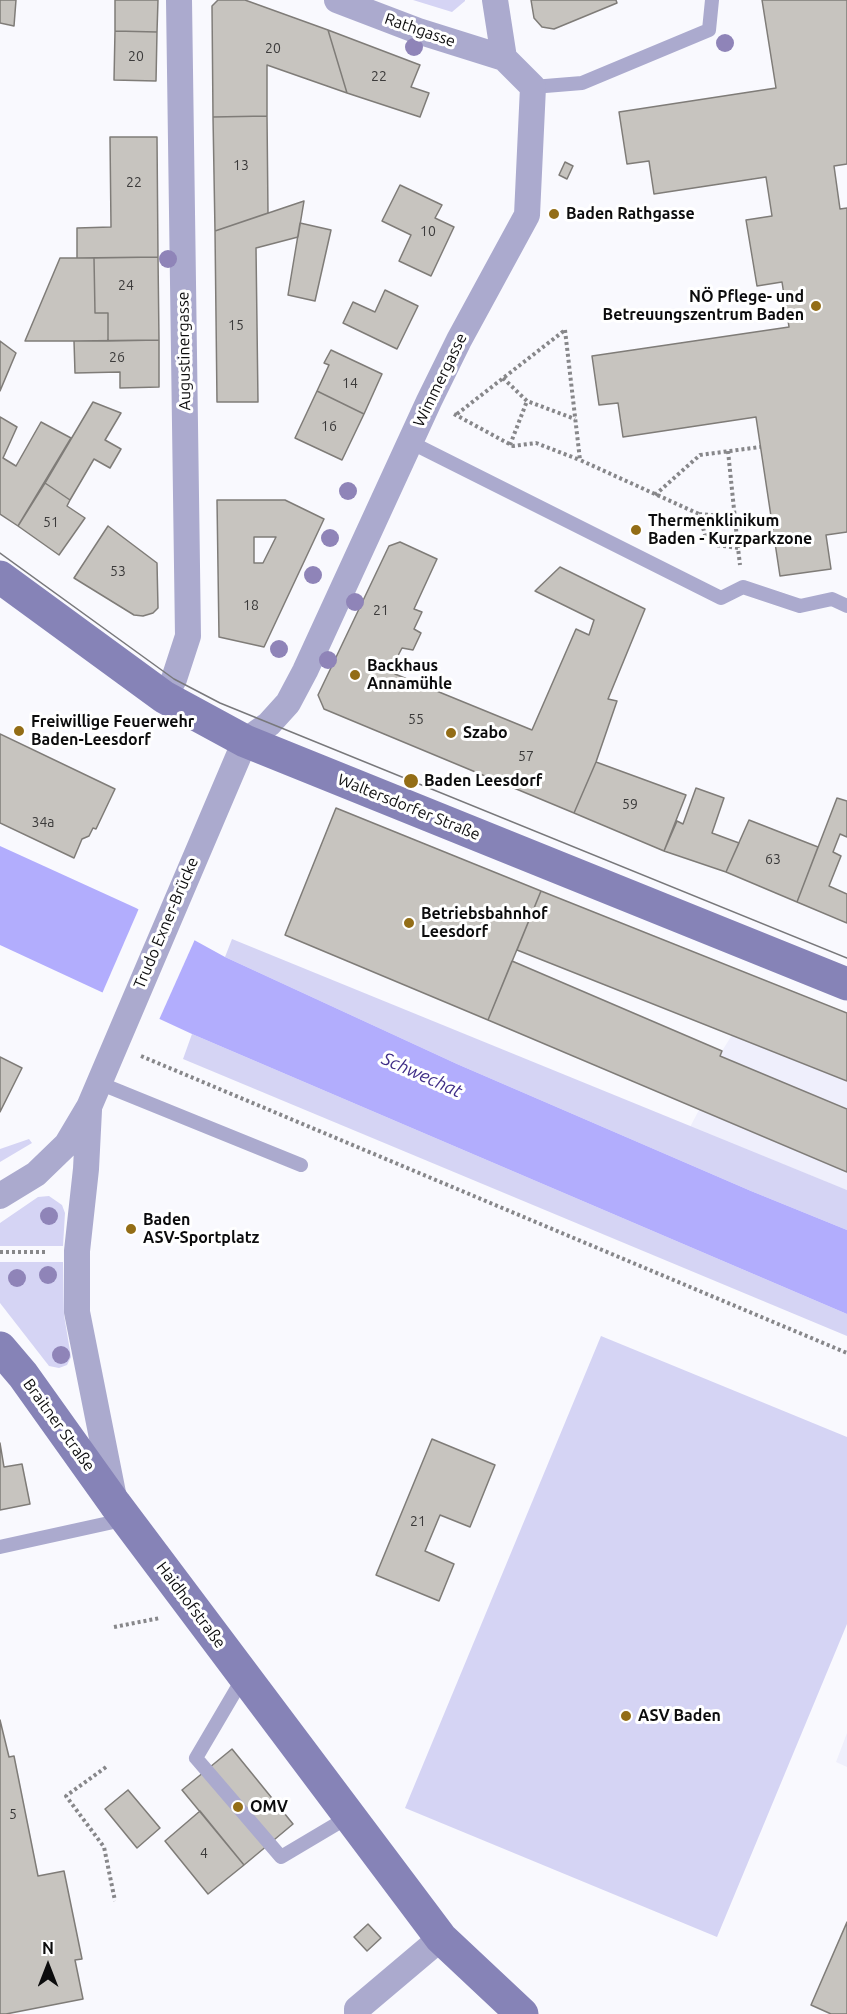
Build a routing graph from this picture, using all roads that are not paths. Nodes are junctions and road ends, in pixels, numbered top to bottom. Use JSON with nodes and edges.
{"nodes":[{"id":1,"x":178,"y":0,"type":"edge"},
{"id":2,"x":337,"y":0,"type":"edge"},
{"id":3,"x":495,"y":0,"type":"edge"},
{"id":4,"x":712,"y":0,"type":"edge"},
{"id":5,"x":504,"y":58,"type":"junction"},
{"id":6,"x":533,"y":87,"type":"junction"},
{"id":7,"x":410,"y":442,"type":"junction"},
{"id":8,"x":0,"y":577,"type":"edge"},
{"id":9,"x":847,"y":606,"type":"edge"},
{"id":10,"x":164,"y":697,"type":"junction"},
{"id":11,"x":245,"y":741,"type":"junction"},
{"id":12,"x":847,"y":984,"type":"edge"},
{"id":13,"x":99,"y":1083,"type":"junction"},
{"id":14,"x":89,"y":1107,"type":"junction"},
{"id":15,"x":302,"y":1165,"type":"dead end"},
{"id":16,"x":0,"y":1196,"type":"edge"},
{"id":17,"x":0,"y":1348,"type":"edge"},
{"id":18,"x":121,"y":1512,"type":"junction"},
{"id":19,"x":0,"y":1547,"type":"edge"},
{"id":20,"x":244,"y":1676,"type":"junction"},
{"id":21,"x":350,"y":1816,"type":"junction"},
{"id":22,"x":441,"y":1938,"type":"junction"},
{"id":23,"x":357,"y":2014,"type":"edge"},
{"id":24,"x":522,"y":2014,"type":"edge"}],
"edges":[{"from":1,"to":10,"type":"street","name":"Augustinergasse"},
{"from":2,"to":5,"type":"street","name":"Rathgasse"},
{"from":3,"to":5,"type":"street"},
{"from":4,"to":6,"type":"lane"},
{"from":5,"to":6,"type":"street"},
{"from":6,"to":7,"type":"street","name":"Wimmergasse"},
{"from":7,"to":9,"type":"lane"},
{"from":7,"to":11,"type":"street","name":"Wimmergasse"},
{"from":8,"to":10,"type":"street","name":"Waltersdorfer Straße"},
{"from":10,"to":11,"type":"street","name":"Waltersdorfer Straße"},
{"from":11,"to":12,"type":"street","name":"Waltersdorfer Straße"},
{"from":11,"to":13,"type":"street","name":"Trudo Exner-Brücke"},
{"from":13,"to":14,"type":"street","name":"Trudo Exner-Brücke"},
{"from":13,"to":15,"type":"lane"},
{"from":14,"to":16,"type":"street"},
{"from":14,"to":18,"type":"street","name":"Haidhofstraße"},
{"from":17,"to":18,"type":"street","name":"Braitner Straße"},
{"from":18,"to":19,"type":"lane"},
{"from":18,"to":20,"type":"street","name":"Haidhofstraße"},
{"from":20,"to":21,"type":"street","name":"Haidhofstraße"},
{"from":20,"to":21,"type":"lane"},
{"from":21,"to":22,"type":"street","name":"Haidhofstraße"},
{"from":22,"to":23,"type":"street"},
{"from":22,"to":24,"type":"street","name":"Haidhofstraße"}]}
